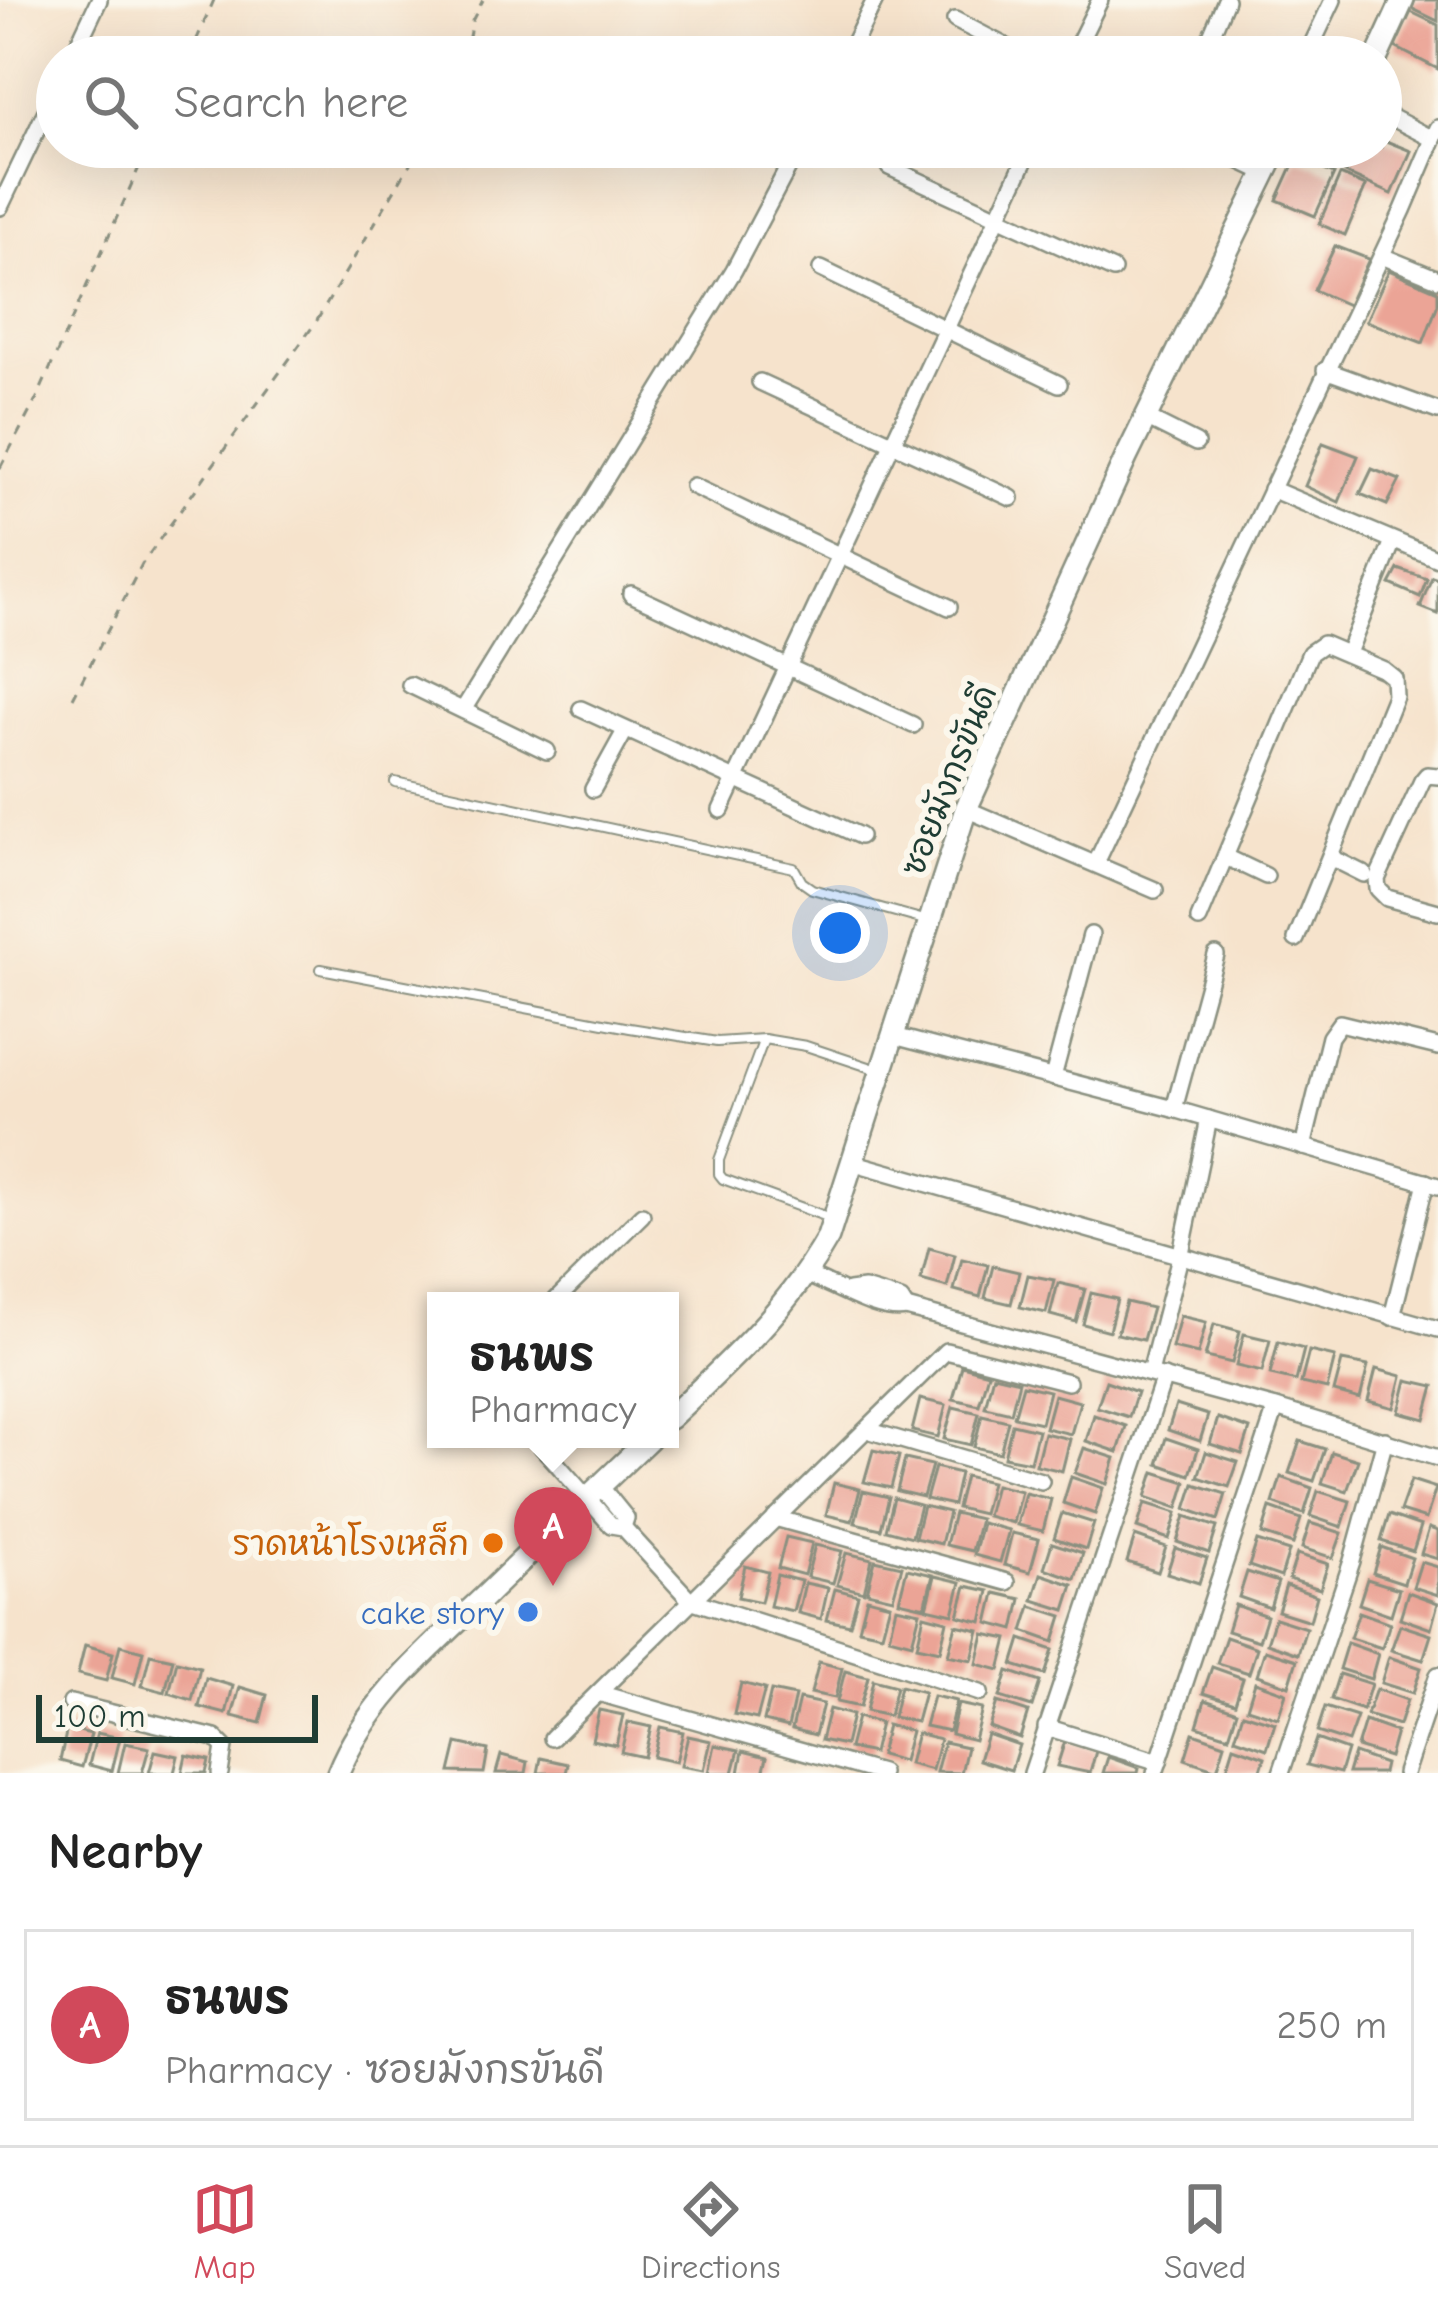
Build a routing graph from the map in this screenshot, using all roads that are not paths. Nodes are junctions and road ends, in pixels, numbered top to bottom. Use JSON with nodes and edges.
{"nodes":[{"id":1,"x":99,"y":0,"type":"edge"},
{"id":2,"x":875,"y":0,"type":"edge"},
{"id":3,"x":1100,"y":0,"type":"edge"},
{"id":4,"x":1226,"y":0,"type":"edge"},
{"id":5,"x":1333,"y":0,"type":"edge"},
{"id":6,"x":1403,"y":0,"type":"edge"},
{"id":7,"x":955,"y":20,"type":"dead end"},
{"id":8,"x":82,"y":36,"type":"edge"},
{"id":9,"x":857,"y":36,"type":"edge"},
{"id":10,"x":986,"y":36,"type":"edge"},
{"id":11,"x":1082,"y":36,"type":"edge"},
{"id":12,"x":1211,"y":36,"type":"edge"},
{"id":13,"x":1316,"y":36,"type":"edge"},
{"id":14,"x":1387,"y":36,"type":"edge"},
{"id":15,"x":1402,"y":121,"type":"edge"},
{"id":16,"x":36,"y":132,"type":"edge"},
{"id":17,"x":1435,"y":134,"type":"edge"},
{"id":18,"x":788,"y":168,"type":"edge"},
{"id":19,"x":891,"y":168,"type":"edge"},
{"id":20,"x":1022,"y":168,"type":"edge"},
{"id":21,"x":1255,"y":168,"type":"edge"},
{"id":22,"x":1268,"y":168,"type":"edge"},
{"id":23,"x":1266,"y":173,"type":"junction"},
{"id":24,"x":0,"y":207,"type":"edge"},
{"id":25,"x":1000,"y":218,"type":"junction"},
{"id":26,"x":1382,"y":256,"type":"junction"},
{"id":27,"x":820,"y":269,"type":"dead end"},
{"id":28,"x":1113,"y":270,"type":"dead end"},
{"id":29,"x":1438,"y":279,"type":"edge"},
{"id":30,"x":946,"y":332,"type":"junction"},
{"id":31,"x":1325,"y":370,"type":"junction"},
{"id":32,"x":760,"y":382,"type":"dead end"},
{"id":33,"x":1059,"y":384,"type":"dead end"},
{"id":34,"x":1438,"y":411,"type":"edge"},
{"id":35,"x":1146,"y":418,"type":"junction"},
{"id":36,"x":1196,"y":442,"type":"dead end"},
{"id":37,"x":893,"y":443,"type":"junction"},
{"id":38,"x":693,"y":486,"type":"dead end"},
{"id":39,"x":1271,"y":489,"type":"junction"},
{"id":40,"x":1011,"y":498,"type":"dead end"},
{"id":41,"x":1393,"y":542,"type":"junction"},
{"id":42,"x":842,"y":554,"type":"junction"},
{"id":43,"x":1438,"y":559,"type":"edge"},
{"id":44,"x":631,"y":594,"type":"dead end"},
{"id":45,"x":949,"y":608,"type":"dead end"},
{"id":46,"x":1348,"y":653,"type":"junction"},
{"id":47,"x":789,"y":670,"type":"junction"},
{"id":48,"x":410,"y":685,"type":"dead end"},
{"id":49,"x":463,"y":710,"type":"junction"},
{"id":50,"x":580,"y":710,"type":"dead end"},
{"id":51,"x":913,"y":725,"type":"dead end"},
{"id":52,"x":626,"y":730,"type":"junction"},
{"id":53,"x":547,"y":751,"type":"dead end"},
{"id":54,"x":1438,"y":776,"type":"edge"},
{"id":55,"x":395,"y":782,"type":"dead end"},
{"id":56,"x":734,"y":782,"type":"junction"},
{"id":57,"x":593,"y":789,"type":"dead end"},
{"id":58,"x":966,"y":809,"type":"junction"},
{"id":59,"x":721,"y":810,"type":"dead end"},
{"id":60,"x":860,"y":836,"type":"dead end"},
{"id":61,"x":1226,"y":857,"type":"junction"},
{"id":62,"x":1330,"y":857,"type":"junction"},
{"id":63,"x":1096,"y":863,"type":"junction"},
{"id":64,"x":1364,"y":874,"type":"dead end"},
{"id":65,"x":1266,"y":875,"type":"dead end"},
{"id":66,"x":1155,"y":890,"type":"dead end"},
{"id":67,"x":1438,"y":912,"type":"edge"},
{"id":68,"x":1199,"y":920,"type":"dead end"},
{"id":69,"x":928,"y":921,"type":"junction"},
{"id":70,"x":1091,"y":935,"type":"dead end"},
{"id":71,"x":1296,"y":939,"type":"dead end"},
{"id":72,"x":1216,"y":955,"type":"dead end"},
{"id":73,"x":321,"y":969,"type":"dead end"},
{"id":74,"x":894,"y":1036,"type":"junction"},
{"id":75,"x":764,"y":1039,"type":"junction"},
{"id":76,"x":1438,"y":1048,"type":"edge"},
{"id":77,"x":881,"y":1071,"type":"junction"},
{"id":78,"x":1053,"y":1077,"type":"junction"},
{"id":79,"x":1174,"y":1109,"type":"junction"},
{"id":80,"x":1209,"y":1119,"type":"junction"},
{"id":81,"x":1303,"y":1148,"type":"junction"},
{"id":82,"x":855,"y":1163,"type":"junction"},
{"id":83,"x":1432,"y":1184,"type":"edge"},
{"id":84,"x":642,"y":1215,"type":"dead end"},
{"id":85,"x":834,"y":1220,"type":"junction"},
{"id":86,"x":1181,"y":1253,"type":"junction"},
{"id":87,"x":807,"y":1274,"type":"junction"},
{"id":88,"x":564,"y":1292,"type":"edge"},
{"id":89,"x":1392,"y":1317,"type":"junction"},
{"id":90,"x":1438,"y":1328,"type":"edge"},
{"id":91,"x":1157,"y":1375,"type":"junction"},
{"id":92,"x":1068,"y":1382,"type":"dead end"},
{"id":93,"x":1276,"y":1408,"type":"junction"},
{"id":94,"x":679,"y":1409,"type":"edge"},
{"id":95,"x":867,"y":1430,"type":"junction"},
{"id":96,"x":1385,"y":1440,"type":"junction"},
{"id":97,"x":545,"y":1448,"type":"edge"},
{"id":98,"x":639,"y":1448,"type":"edge"},
{"id":99,"x":1438,"y":1459,"type":"edge"},
{"id":100,"x":1041,"y":1481,"type":"dead end"},
{"id":101,"x":594,"y":1491,"type":"junction"},
{"id":102,"x":775,"y":1518,"type":"junction"},
{"id":103,"x":1007,"y":1582,"type":"dead end"},
{"id":104,"x":690,"y":1600,"type":"junction"},
{"id":105,"x":1438,"y":1675,"type":"edge"},
{"id":106,"x":598,"y":1693,"type":"junction"},
{"id":107,"x":980,"y":1693,"type":"dead end"},
{"id":108,"x":71,"y":1703,"type":"dead end"},
{"id":109,"x":1046,"y":1726,"type":"junction"},
{"id":110,"x":552,"y":1738,"type":"dead end"},
{"id":111,"x":1157,"y":1767,"type":"edge"},
{"id":112,"x":220,"y":1773,"type":"edge"},
{"id":113,"x":338,"y":1773,"type":"edge"},
{"id":114,"x":880,"y":1773,"type":"edge"},
{"id":115,"x":1032,"y":1773,"type":"edge"},
{"id":116,"x":1281,"y":1773,"type":"edge"},
{"id":117,"x":1405,"y":1773,"type":"edge"}],
"edges":[{"from":1,"to":8,"type":"street"},
{"from":2,"to":9,"type":"street"},
{"from":3,"to":11,"type":"street"},
{"from":4,"to":12,"type":"street"},
{"from":5,"to":13,"type":"street"},
{"from":6,"to":14,"type":"street"},
{"from":7,"to":10,"type":"street"},
{"from":15,"to":17,"type":"street"},
{"from":16,"to":24,"type":"street"},
{"from":17,"to":26,"type":"street"},
{"from":18,"to":49,"type":"street"},
{"from":19,"to":25,"type":"street"},
{"from":20,"to":25,"type":"street"},
{"from":21,"to":23,"type":"street"},
{"from":22,"to":23,"type":"street","name":"ซอยมังกรขันดี"},
{"from":23,"to":35,"type":"street","name":"ซอยมังกรขันดี"},
{"from":25,"to":28,"type":"street"},
{"from":25,"to":30,"type":"street"},
{"from":26,"to":29,"type":"street"},
{"from":26,"to":31,"type":"street"},
{"from":27,"to":30,"type":"street"},
{"from":30,"to":33,"type":"street"},
{"from":30,"to":37,"type":"street"},
{"from":31,"to":34,"type":"street"},
{"from":31,"to":39,"type":"street"},
{"from":32,"to":37,"type":"street"},
{"from":35,"to":36,"type":"street"},
{"from":35,"to":58,"type":"street","name":"ซอยมังกรขันดี"},
{"from":37,"to":40,"type":"street"},
{"from":37,"to":42,"type":"street"},
{"from":38,"to":42,"type":"street"},
{"from":39,"to":41,"type":"street"},
{"from":39,"to":63,"type":"street"},
{"from":41,"to":43,"type":"street"},
{"from":41,"to":46,"type":"street"},
{"from":42,"to":45,"type":"street"},
{"from":42,"to":47,"type":"street"},
{"from":44,"to":47,"type":"street"},
{"from":46,"to":61,"type":"street"},
{"from":46,"to":62,"type":"street"},
{"from":47,"to":51,"type":"street"},
{"from":47,"to":56,"type":"street"},
{"from":48,"to":49,"type":"street"},
{"from":49,"to":53,"type":"street"},
{"from":50,"to":52,"type":"street"},
{"from":52,"to":56,"type":"street"},
{"from":52,"to":57,"type":"street"},
{"from":54,"to":67,"type":"street"},
{"from":55,"to":69,"type":"lane"},
{"from":56,"to":59,"type":"street"},
{"from":56,"to":60,"type":"street"},
{"from":58,"to":63,"type":"street"},
{"from":58,"to":69,"type":"street","name":"ซอยมังกรขันดี"},
{"from":61,"to":65,"type":"street"},
{"from":61,"to":68,"type":"street"},
{"from":62,"to":64,"type":"street"},
{"from":62,"to":71,"type":"street"},
{"from":63,"to":66,"type":"street"},
{"from":69,"to":74,"type":"street","name":"ซอยมังกรขันดี"},
{"from":70,"to":78,"type":"street"},
{"from":72,"to":79,"type":"street"},
{"from":73,"to":75,"type":"lane"},
{"from":74,"to":77,"type":"street","name":"ซอยมังกรขันดี"},
{"from":74,"to":78,"type":"street"},
{"from":75,"to":77,"type":"lane"},
{"from":75,"to":85,"type":"lane"},
{"from":76,"to":81,"type":"street"},
{"from":77,"to":82,"type":"street","name":"ซอยมังกรขันดี"},
{"from":78,"to":79,"type":"street"},
{"from":79,"to":80,"type":"street"},
{"from":80,"to":81,"type":"street"},
{"from":80,"to":86,"type":"street"},
{"from":81,"to":83,"type":"street"},
{"from":82,"to":85,"type":"street","name":"ซอยมังกรขันดี"},
{"from":82,"to":86,"type":"street"},
{"from":83,"to":89,"type":"street"},
{"from":84,"to":88,"type":"street"},
{"from":85,"to":87,"type":"street","name":"ซอยมังกรขันดี"},
{"from":86,"to":89,"type":"street"},
{"from":86,"to":91,"type":"street"},
{"from":87,"to":91,"type":"street"},
{"from":87,"to":94,"type":"street","name":"ซอยมังกรขันดี"},
{"from":89,"to":90,"type":"street"},
{"from":91,"to":93,"type":"street"},
{"from":91,"to":109,"type":"street"},
{"from":92,"to":95,"type":"street"},
{"from":93,"to":96,"type":"street"},
{"from":93,"to":111,"type":"street"},
{"from":95,"to":100,"type":"street"},
{"from":95,"to":102,"type":"street"},
{"from":96,"to":99,"type":"street"},
{"from":96,"to":116,"type":"street"},
{"from":97,"to":101,"type":"street"},
{"from":98,"to":101,"type":"street"},
{"from":101,"to":104,"type":"street"},
{"from":101,"to":113,"type":"street"},
{"from":102,"to":103,"type":"street"},
{"from":102,"to":104,"type":"street"},
{"from":104,"to":106,"type":"street"},
{"from":104,"to":107,"type":"street"},
{"from":105,"to":117,"type":"street"},
{"from":106,"to":110,"type":"street"},
{"from":106,"to":114,"type":"street"},
{"from":108,"to":112,"type":"street"},
{"from":109,"to":111,"type":"street"},
{"from":109,"to":115,"type":"street"}]}
